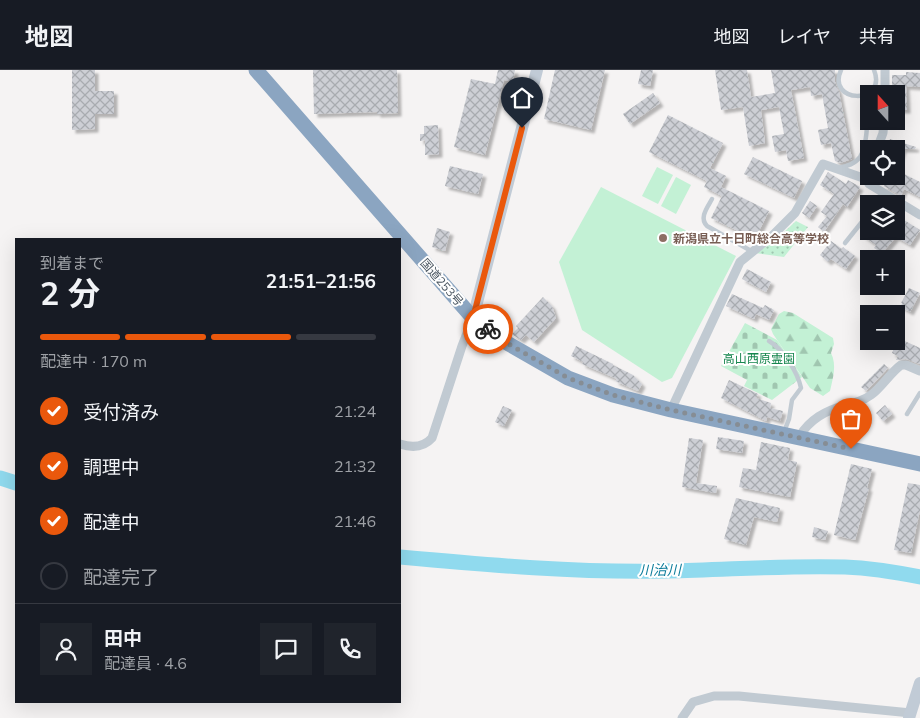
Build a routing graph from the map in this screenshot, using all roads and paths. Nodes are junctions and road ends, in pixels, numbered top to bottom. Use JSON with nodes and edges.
{"nodes":[{"id":1,"x":256,"y":70,"type":"edge"},
{"id":2,"x":537,"y":70,"type":"edge"},
{"id":3,"x":841,"y":70,"type":"edge"},
{"id":4,"x":880,"y":72,"type":"edge"},
{"id":5,"x":874,"y":85,"type":"edge"},
{"id":6,"x":883,"y":85,"type":"edge"},
{"id":7,"x":860,"y":97,"type":"edge"},
{"id":8,"x":866,"y":130,"type":"edge"},
{"id":9,"x":838,"y":169,"type":"junction"},
{"id":10,"x":860,"y":177,"type":"edge"},
{"id":11,"x":871,"y":185,"type":"edge"},
{"id":12,"x":882,"y":192,"type":"junction"},
{"id":13,"x":880,"y":195,"type":"edge"},
{"id":14,"x":712,"y":199,"type":"dead end"},
{"id":15,"x":920,"y":215,"type":"edge"},
{"id":16,"x":860,"y":225,"type":"edge"},
{"id":17,"x":846,"y":244,"type":"dead end"},
{"id":18,"x":753,"y":252,"type":"junction"},
{"id":19,"x":473,"y":318,"type":"junction"},
{"id":20,"x":769,"y":341,"type":"dead end"},
{"id":21,"x":920,"y":371,"type":"edge"},
{"id":22,"x":920,"y":393,"type":"edge"},
{"id":23,"x":671,"y":410,"type":"junction"},
{"id":24,"x":906,"y":414,"type":"dead end"},
{"id":25,"x":784,"y":434,"type":"junction"},
{"id":26,"x":799,"y":437,"type":"junction"},
{"id":27,"x":401,"y":444,"type":"edge"},
{"id":28,"x":920,"y":464,"type":"edge"},
{"id":29,"x":920,"y":683,"type":"edge"},
{"id":30,"x":910,"y":715,"type":"edge"},
{"id":31,"x":682,"y":718,"type":"edge"}],
"edges":[{"from":1,"to":19,"type":"highway","name":"国道253号"},
{"from":2,"to":19,"type":"street"},
{"from":3,"to":7,"type":"lane"},
{"from":4,"to":5,"type":"lane"},
{"from":4,"to":6,"type":"street"},
{"from":8,"to":9,"type":"lane"},
{"from":9,"to":10,"type":"street"},
{"from":9,"to":18,"type":"street"},
{"from":11,"to":12,"type":"street"},
{"from":12,"to":13,"type":"lane"},
{"from":12,"to":15,"type":"street"},
{"from":14,"to":18,"type":"lane"},
{"from":16,"to":17,"type":"lane"},
{"from":18,"to":23,"type":"street"},
{"from":19,"to":23,"type":"highway","name":"国道253号"},
{"from":19,"to":27,"type":"street"},
{"from":20,"to":25,"type":"lane"},
{"from":21,"to":26,"type":"street"},
{"from":22,"to":24,"type":"lane"},
{"from":23,"to":25,"type":"highway","name":"国道253号"},
{"from":25,"to":26,"type":"highway","name":"国道253号"},
{"from":26,"to":28,"type":"highway","name":"国道253号"},
{"from":29,"to":30,"type":"street"},
{"from":30,"to":31,"type":"street"}]}
